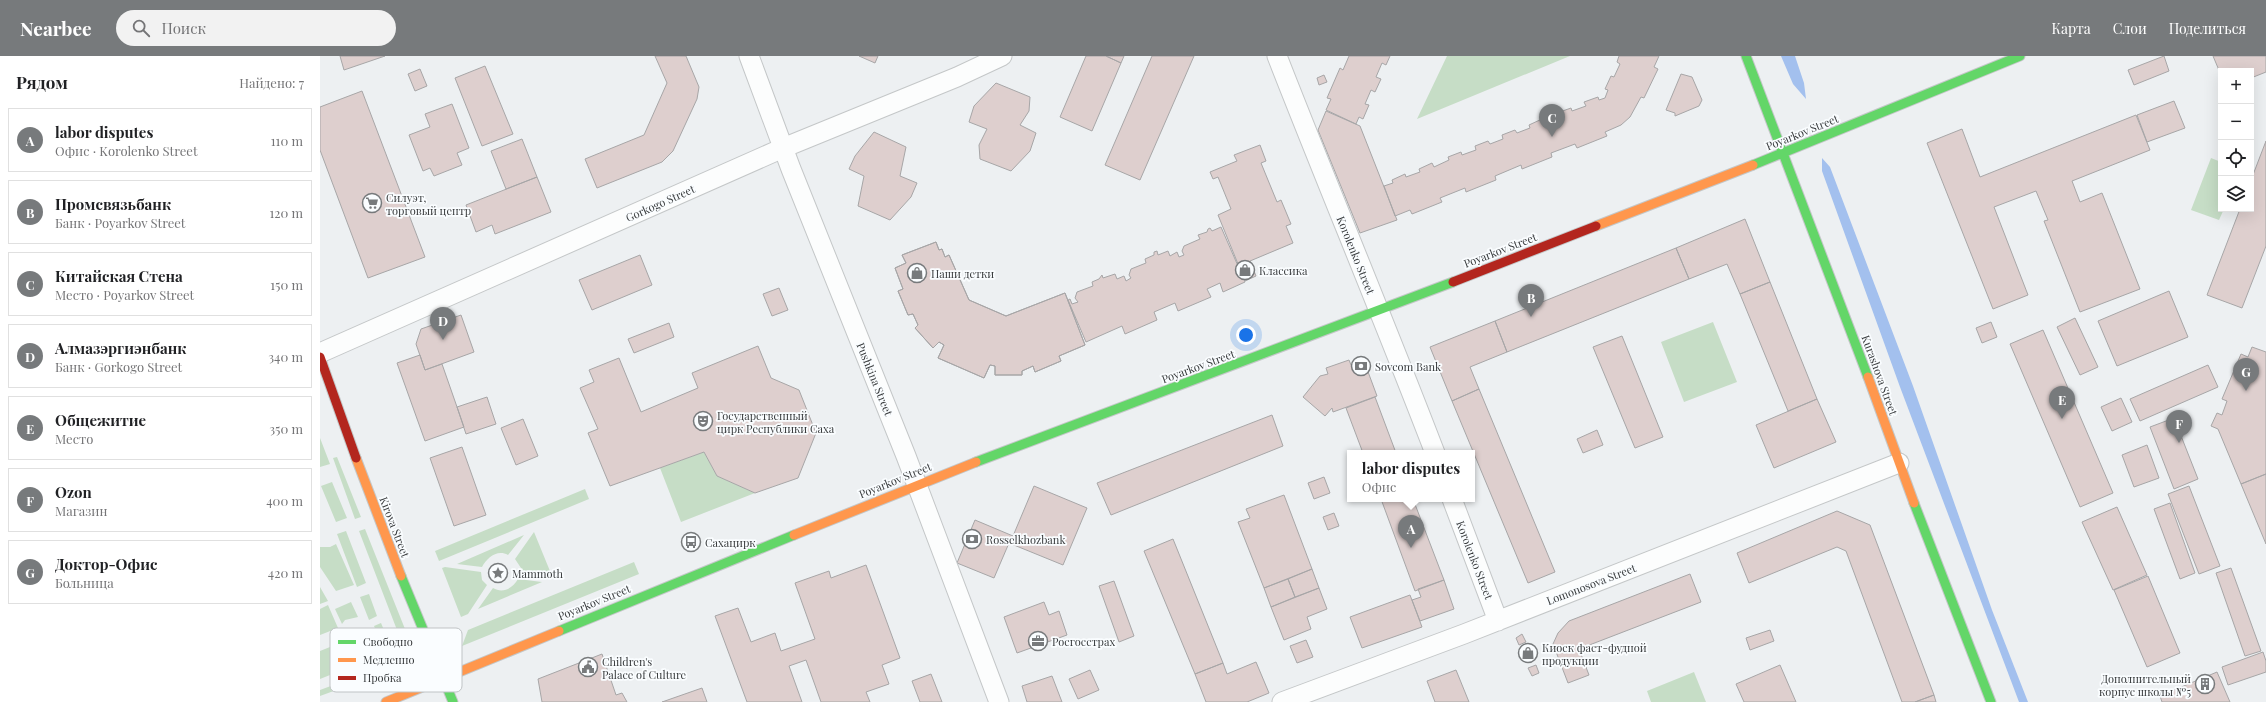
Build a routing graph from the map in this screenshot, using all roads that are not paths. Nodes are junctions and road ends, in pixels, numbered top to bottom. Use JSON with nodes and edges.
{"nodes":[{"id":1,"x":749,"y":56,"type":"edge"},
{"id":2,"x":1002,"y":56,"type":"edge"},
{"id":3,"x":1277,"y":56,"type":"edge"},
{"id":4,"x":1746,"y":56,"type":"edge"},
{"id":5,"x":2020,"y":56,"type":"edge"},
{"id":6,"x":783,"y":148,"type":"junction"},
{"id":7,"x":1784,"y":153,"type":"junction"},
{"id":8,"x":1379,"y":310,"type":"junction"},
{"id":9,"x":320,"y":353,"type":"edge"},
{"id":10,"x":320,"y":357,"type":"edge"},
{"id":11,"x":1434,"y":450,"type":"edge"},
{"id":12,"x":1899,"y":463,"type":"junction"},
{"id":13,"x":917,"y":484,"type":"junction"},
{"id":14,"x":1453,"y":502,"type":"edge"},
{"id":15,"x":1498,"y":621,"type":"junction"},
{"id":16,"x":423,"y":628,"type":"edge"},
{"id":17,"x":462,"y":670,"type":"edge"},
{"id":18,"x":410,"y":692,"type":"edge"},
{"id":19,"x":449,"y":692,"type":"edge"},
{"id":20,"x":386,"y":702,"type":"edge"},
{"id":21,"x":453,"y":702,"type":"edge"},
{"id":22,"x":999,"y":702,"type":"edge"},
{"id":23,"x":1282,"y":702,"type":"edge"},
{"id":24,"x":1991,"y":702,"type":"edge"}],
"edges":[{"from":1,"to":6,"type":"street","name":"Pushkina Street"},
{"from":2,"to":6,"type":"street","name":"Gorkogo Street"},
{"from":3,"to":8,"type":"street","name":"Korolenko Street"},
{"from":4,"to":7,"type":"main road","name":"Kurashova Street"},
{"from":5,"to":7,"type":"main road","name":"Poyarkov Street"},
{"from":6,"to":9,"type":"street","name":"Gorkogo Street"},
{"from":6,"to":13,"type":"street","name":"Pushkina Street"},
{"from":7,"to":8,"type":"main road","name":"Poyarkov Street"},
{"from":7,"to":12,"type":"main road","name":"Kurashova Street"},
{"from":8,"to":11,"type":"street","name":"Korolenko Street"},
{"from":8,"to":13,"type":"main road","name":"Poyarkov Street"},
{"from":10,"to":16,"type":"main road","name":"Kirova Street"},
{"from":12,"to":15,"type":"street","name":"Lomonosova Street"},
{"from":12,"to":24,"type":"main road","name":"Kurashova Street"},
{"from":13,"to":17,"type":"main road","name":"Poyarkov Street"},
{"from":13,"to":22,"type":"street","name":"Pushkina Street"},
{"from":14,"to":15,"type":"street","name":"Korolenko Street"},
{"from":15,"to":23,"type":"street","name":"Lomonosova Street"},
{"from":18,"to":20,"type":"main road","name":"Poyarkov Street"},
{"from":19,"to":21,"type":"main road","name":"Kirova Street"}]}
